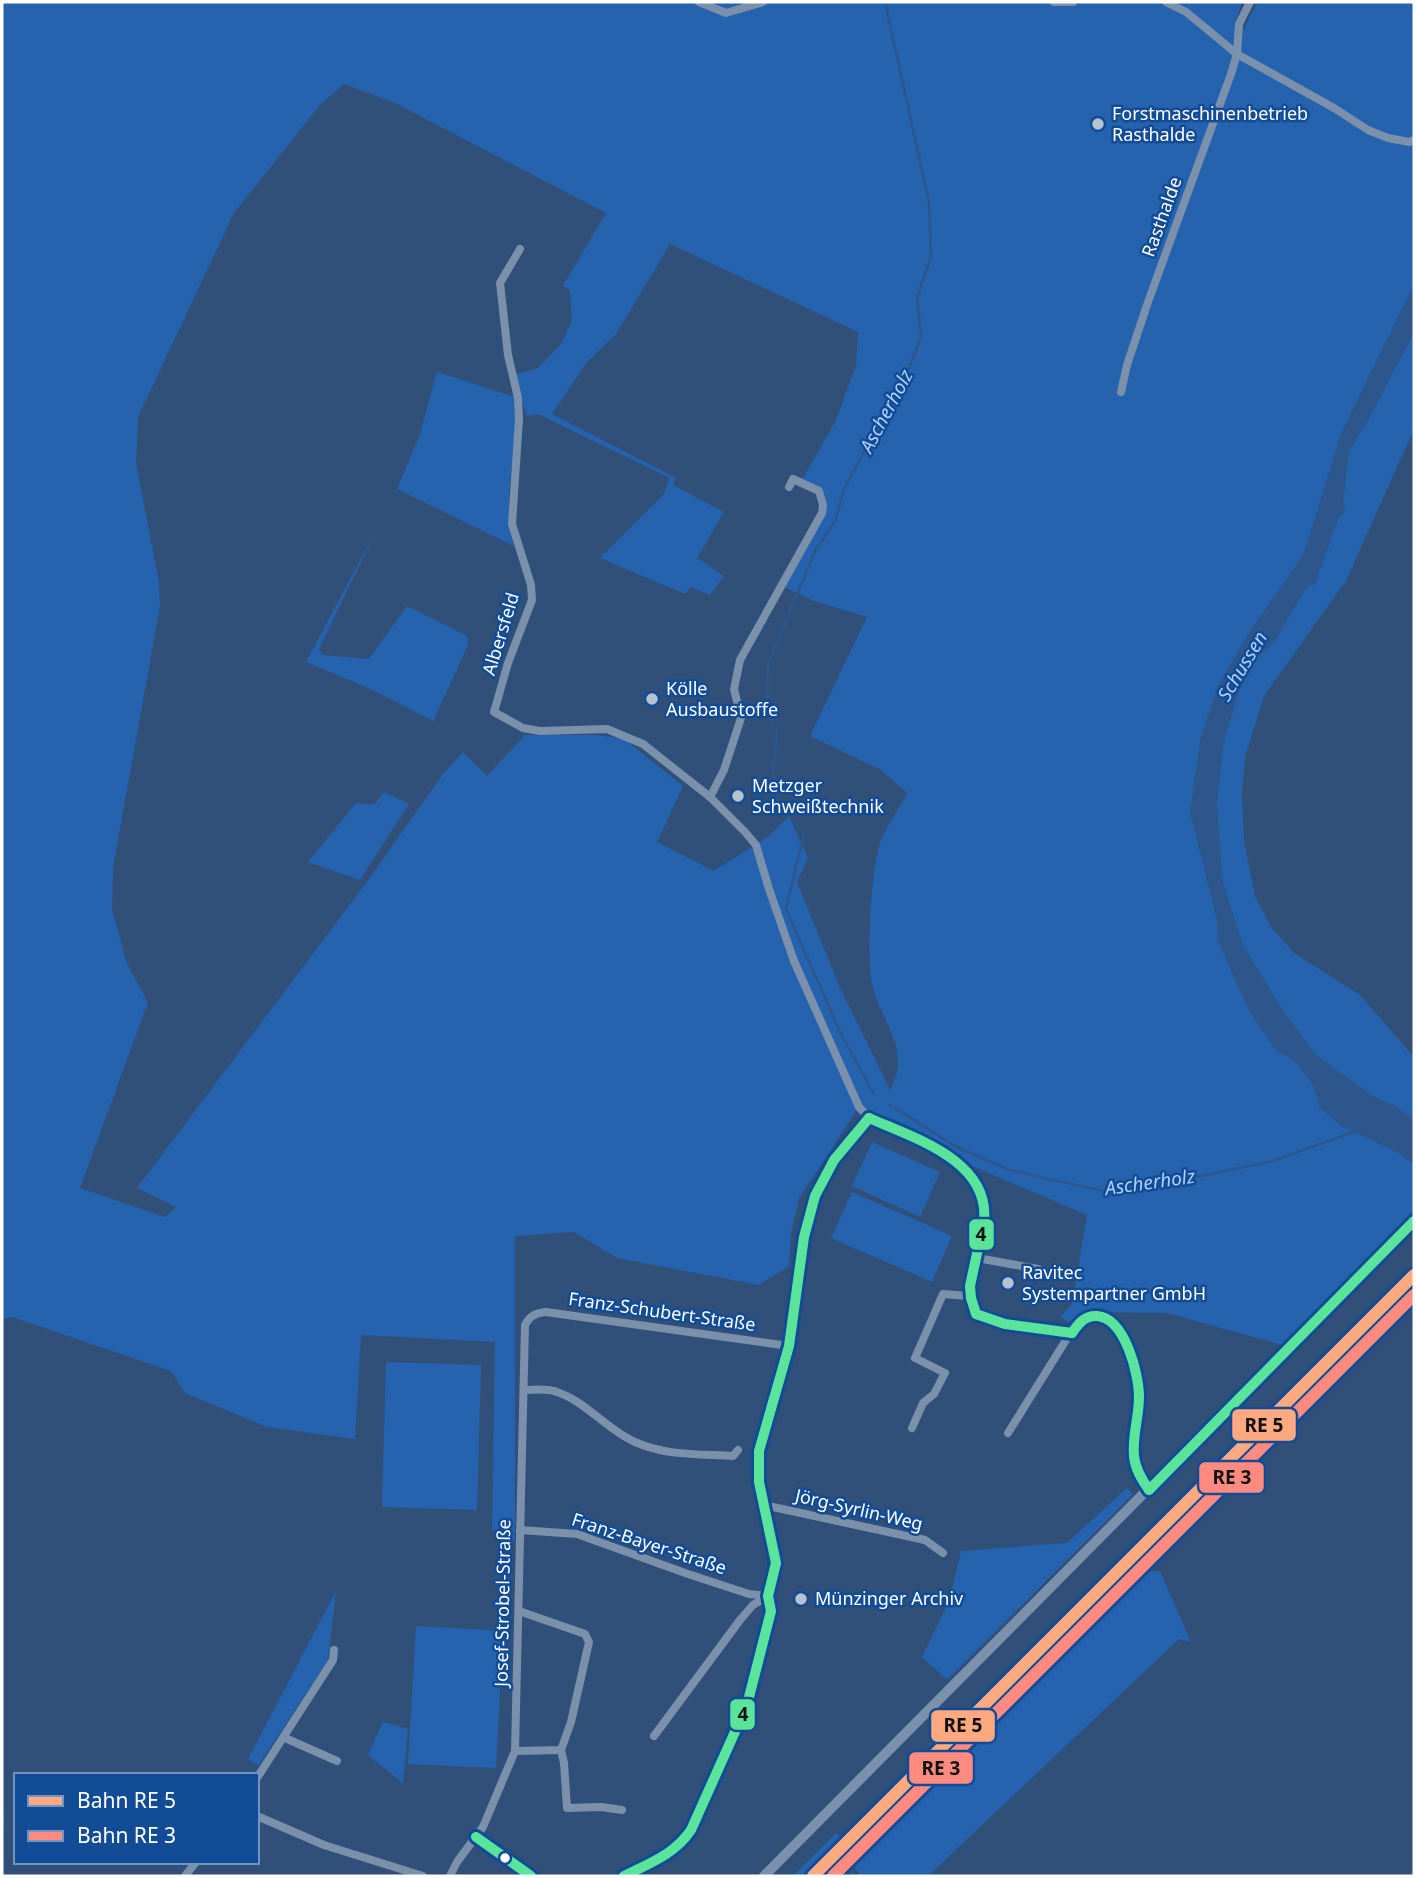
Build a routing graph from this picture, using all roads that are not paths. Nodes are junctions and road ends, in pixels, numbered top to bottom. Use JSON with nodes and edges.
{"nodes":[{"id":1,"x":699,"y":2,"type":"edge"},
{"id":2,"x":763,"y":2,"type":"edge"},
{"id":3,"x":1054,"y":2,"type":"edge"},
{"id":4,"x":1073,"y":2,"type":"edge"},
{"id":5,"x":1166,"y":2,"type":"edge"},
{"id":6,"x":1250,"y":2,"type":"edge"},
{"id":7,"x":1237,"y":54,"type":"junction"},
{"id":8,"x":1414,"y":140,"type":"edge"},
{"id":9,"x":520,"y":249,"type":"dead end"},
{"id":10,"x":1121,"y":392,"type":"dead end"},
{"id":11,"x":789,"y":487,"type":"dead end"},
{"id":12,"x":710,"y":797,"type":"junction"},
{"id":13,"x":869,"y":1118,"type":"junction"},
{"id":14,"x":1414,"y":1221,"type":"edge"},
{"id":15,"x":976,"y":1258,"type":"junction"},
{"id":16,"x":1038,"y":1269,"type":"dead end"},
{"id":17,"x":968,"y":1296,"type":"junction"},
{"id":18,"x":532,"y":1316,"type":"joint"},
{"id":19,"x":1072,"y":1333,"type":"junction"},
{"id":20,"x":789,"y":1346,"type":"junction"},
{"id":21,"x":524,"y":1390,"type":"junction"},
{"id":22,"x":912,"y":1428,"type":"dead end"},
{"id":23,"x":1008,"y":1433,"type":"dead end"},
{"id":24,"x":738,"y":1450,"type":"dead end"},
{"id":25,"x":1149,"y":1490,"type":"junction"},
{"id":26,"x":764,"y":1507,"type":"junction"},
{"id":27,"x":520,"y":1530,"type":"junction"},
{"id":28,"x":943,"y":1552,"type":"dead end"},
{"id":29,"x":768,"y":1596,"type":"junction"},
{"id":30,"x":519,"y":1611,"type":"junction"},
{"id":31,"x":334,"y":1650,"type":"dead end"},
{"id":32,"x":654,"y":1737,"type":"dead end"},
{"id":33,"x":285,"y":1738,"type":"junction"},
{"id":34,"x":561,"y":1750,"type":"junction"},
{"id":35,"x":514,"y":1751,"type":"junction"},
{"id":36,"x":337,"y":1761,"type":"dead end"},
{"id":37,"x":259,"y":1775,"type":"edge"},
{"id":38,"x":622,"y":1810,"type":"dead end"},
{"id":39,"x":259,"y":1817,"type":"edge"},
{"id":40,"x":476,"y":1837,"type":"junction"},
{"id":41,"x":423,"y":1876,"type":"edge"},
{"id":42,"x":450,"y":1876,"type":"edge"},
{"id":43,"x":531,"y":1876,"type":"edge"},
{"id":44,"x":624,"y":1876,"type":"edge"},
{"id":45,"x":764,"y":1876,"type":"edge"}],
"edges":[{"from":1,"to":2,"type":"street"},
{"from":3,"to":4,"type":"street"},
{"from":5,"to":7,"type":"street"},
{"from":6,"to":7,"type":"street","name":"Rasthalde"},
{"from":7,"to":8,"type":"street"},
{"from":7,"to":10,"type":"street","name":"Rasthalde"},
{"from":9,"to":12,"type":"street","name":"Albersfeld"},
{"from":11,"to":12,"type":"street"},
{"from":12,"to":13,"type":"street","name":"Albersfeld"},
{"from":13,"to":15,"type":"street"},
{"from":13,"to":20,"type":"street"},
{"from":14,"to":25,"type":"street"},
{"from":15,"to":16,"type":"street"},
{"from":15,"to":17,"type":"street"},
{"from":17,"to":19,"type":"street"},
{"from":17,"to":22,"type":"street"},
{"from":18,"to":20,"type":"street","name":"Franz-Schubert-Straße"},
{"from":18,"to":21,"type":"street","name":"Josef-Strobel-Straße"},
{"from":19,"to":23,"type":"street"},
{"from":19,"to":25,"type":"street"},
{"from":20,"to":26,"type":"street"},
{"from":21,"to":24,"type":"street"},
{"from":21,"to":27,"type":"street","name":"Josef-Strobel-Straße"},
{"from":25,"to":45,"type":"street"},
{"from":26,"to":28,"type":"street","name":"Jörg-Syrlin-Weg"},
{"from":26,"to":29,"type":"street"},
{"from":27,"to":29,"type":"street","name":"Franz-Bayer-Straße"},
{"from":27,"to":30,"type":"street","name":"Josef-Strobel-Straße"},
{"from":29,"to":32,"type":"street"},
{"from":29,"to":44,"type":"street"},
{"from":30,"to":34,"type":"street"},
{"from":30,"to":35,"type":"street","name":"Josef-Strobel-Straße"},
{"from":31,"to":33,"type":"street"},
{"from":33,"to":36,"type":"street"},
{"from":33,"to":37,"type":"street"},
{"from":34,"to":35,"type":"street"},
{"from":34,"to":38,"type":"street"},
{"from":35,"to":40,"type":"street","name":"Josef-Strobel-Straße"},
{"from":39,"to":41,"type":"street"},
{"from":40,"to":42,"type":"street","name":"Josef-Strobel-Straße"},
{"from":40,"to":43,"type":"street"}]}
